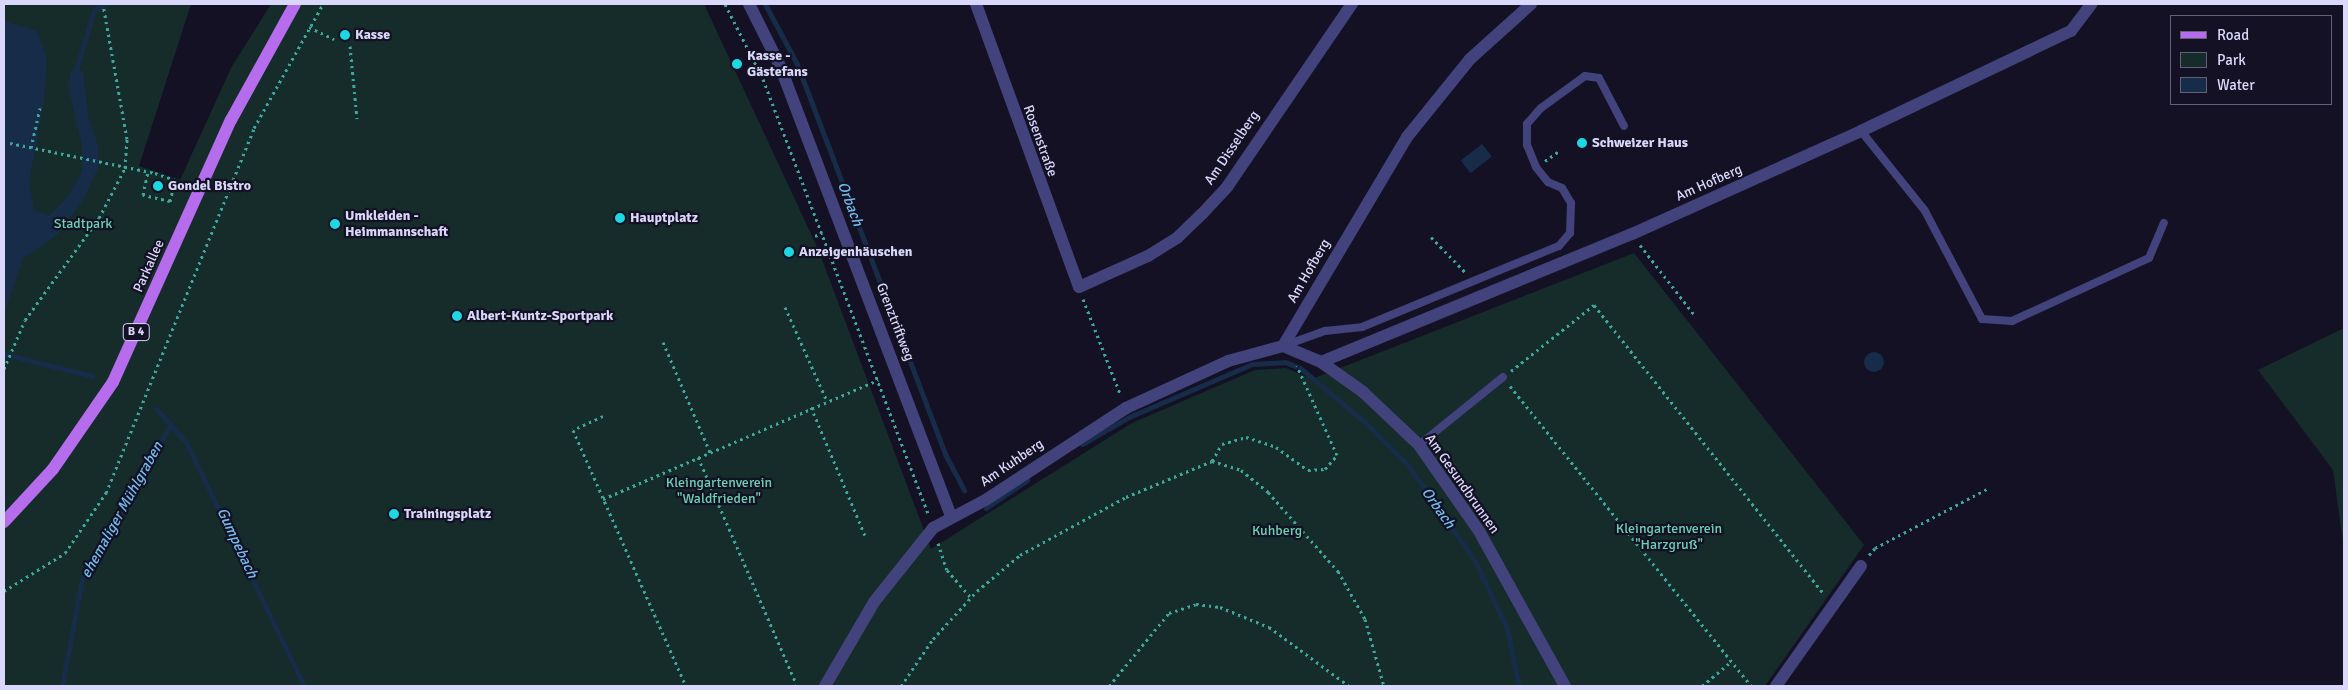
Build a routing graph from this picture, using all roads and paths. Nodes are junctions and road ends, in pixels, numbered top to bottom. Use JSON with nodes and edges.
{"nodes":[{"id":1,"x":103,"y":4,"type":"edge"},
{"id":2,"x":295,"y":4,"type":"edge"},
{"id":3,"x":323,"y":4,"type":"edge"},
{"id":4,"x":725,"y":4,"type":"edge"},
{"id":5,"x":749,"y":4,"type":"edge"},
{"id":6,"x":976,"y":4,"type":"edge"},
{"id":7,"x":1352,"y":4,"type":"edge"},
{"id":8,"x":1531,"y":4,"type":"edge"},
{"id":9,"x":2091,"y":4,"type":"edge"},
{"id":10,"x":309,"y":27,"type":"junction"},
{"id":11,"x":334,"y":39,"type":"dead end"},
{"id":12,"x":350,"y":46,"type":"dead end"},
{"id":13,"x":40,"y":108,"type":"dead end"},
{"id":14,"x":357,"y":119,"type":"dead end"},
{"id":15,"x":1624,"y":126,"type":"dead end"},
{"id":16,"x":1861,"y":131,"type":"junction"},
{"id":17,"x":10,"y":143,"type":"dead end"},
{"id":18,"x":31,"y":148,"type":"junction"},
{"id":19,"x":125,"y":168,"type":"junction"},
{"id":20,"x":148,"y":172,"type":"junction"},
{"id":21,"x":2164,"y":224,"type":"dead end"},
{"id":22,"x":1632,"y":234,"type":"junction"},
{"id":23,"x":1431,"y":238,"type":"dead end"},
{"id":24,"x":1473,"y":281,"type":"junction"},
{"id":25,"x":1079,"y":287,"type":"junction"},
{"id":26,"x":785,"y":307,"type":"dead end"},
{"id":27,"x":1696,"y":318,"type":"dead end"},
{"id":28,"x":663,"y":342,"type":"dead end"},
{"id":29,"x":1283,"y":346,"type":"junction"},
{"id":30,"x":1300,"y":353,"type":"junction"},
{"id":31,"x":1321,"y":362,"type":"junction"},
{"id":32,"x":4,"y":369,"type":"edge"},
{"id":33,"x":1503,"y":378,"type":"junction"},
{"id":34,"x":878,"y":380,"type":"junction"},
{"id":35,"x":1116,"y":383,"type":"dead end"},
{"id":36,"x":826,"y":401,"type":"junction"},
{"id":37,"x":811,"y":407,"type":"junction"},
{"id":38,"x":603,"y":416,"type":"dead end"},
{"id":39,"x":1419,"y":444,"type":"junction"},
{"id":40,"x":710,"y":452,"type":"junction"},
{"id":41,"x":698,"y":457,"type":"junction"},
{"id":42,"x":1212,"y":461,"type":"junction"},
{"id":43,"x":1987,"y":489,"type":"dead end"},
{"id":44,"x":603,"y":499,"type":"junction"},
{"id":45,"x":952,"y":515,"type":"junction"},
{"id":46,"x":4,"y":522,"type":"edge"},
{"id":47,"x":933,"y":528,"type":"junction"},
{"id":48,"x":866,"y":538,"type":"dead end"},
{"id":49,"x":1861,"y":566,"type":"joint"},
{"id":50,"x":4,"y":591,"type":"edge"},
{"id":51,"x":971,"y":598,"type":"junction"},
{"id":52,"x":1833,"y":604,"type":"junction"},
{"id":53,"x":1731,"y":662,"type":"junction"},
{"id":54,"x":796,"y":684,"type":"dead end"},
{"id":55,"x":686,"y":686,"type":"edge"},
{"id":56,"x":824,"y":686,"type":"edge"},
{"id":57,"x":901,"y":686,"type":"edge"},
{"id":58,"x":1109,"y":686,"type":"edge"},
{"id":59,"x":1349,"y":686,"type":"edge"},
{"id":60,"x":1384,"y":686,"type":"edge"},
{"id":61,"x":1566,"y":686,"type":"edge"},
{"id":62,"x":1702,"y":686,"type":"edge"},
{"id":63,"x":1751,"y":686,"type":"edge"},
{"id":64,"x":1776,"y":686,"type":"edge"}],
"edges":[{"from":1,"to":19,"type":"path"},
{"from":2,"to":46,"type":"main road","name":"Parkallee","number":"B 4"},
{"from":3,"to":10,"type":"path"},
{"from":4,"to":34,"type":"path"},
{"from":5,"to":45,"type":"street","name":"Grenztriftweg"},
{"from":6,"to":25,"type":"street","name":"Rosenstraße"},
{"from":7,"to":25,"type":"street","name":"Am Disselberg"},
{"from":8,"to":29,"type":"street","name":"Am Hofberg"},
{"from":9,"to":16,"type":"street","name":"Am Hofberg"},
{"from":10,"to":11,"type":"path"},
{"from":10,"to":50,"type":"path"},
{"from":12,"to":14,"type":"path"},
{"from":13,"to":18,"type":"path"},
{"from":15,"to":24,"type":"lane"},
{"from":16,"to":21,"type":"lane"},
{"from":16,"to":22,"type":"street","name":"Am Hofberg"},
{"from":17,"to":18,"type":"path"},
{"from":18,"to":19,"type":"path"},
{"from":19,"to":20,"type":"path"},
{"from":19,"to":32,"type":"path"},
{"from":20,"to":20,"type":"path"},
{"from":22,"to":27,"type":"path"},
{"from":22,"to":31,"type":"street","name":"Am Hofberg"},
{"from":23,"to":24,"type":"path"},
{"from":24,"to":29,"type":"lane"},
{"from":25,"to":35,"type":"path"},
{"from":26,"to":36,"type":"path"},
{"from":28,"to":40,"type":"path"},
{"from":29,"to":30,"type":"street","name":"Am Gesundbrunnen"},
{"from":29,"to":45,"type":"street","name":"Am Kuhberg"},
{"from":30,"to":31,"type":"street","name":"Am Gesundbrunnen"},
{"from":30,"to":42,"type":"path"},
{"from":31,"to":39,"type":"street","name":"Am Gesundbrunnen"},
{"from":33,"to":39,"type":"lane"},
{"from":33,"to":52,"type":"path"},
{"from":33,"to":53,"type":"path"},
{"from":34,"to":36,"type":"path"},
{"from":34,"to":47,"type":"path"},
{"from":36,"to":37,"type":"path"},
{"from":37,"to":40,"type":"path"},
{"from":37,"to":48,"type":"path"},
{"from":38,"to":44,"type":"path"},
{"from":39,"to":61,"type":"street","name":"Am Gesundbrunnen"},
{"from":40,"to":41,"type":"path"},
{"from":41,"to":44,"type":"path"},
{"from":41,"to":54,"type":"path"},
{"from":42,"to":51,"type":"path"},
{"from":42,"to":60,"type":"path"},
{"from":43,"to":49,"type":"path"},
{"from":44,"to":55,"type":"path"},
{"from":45,"to":47,"type":"street","name":"Am Kuhberg"},
{"from":47,"to":51,"type":"path"},
{"from":47,"to":56,"type":"street","name":"Am Kuhberg"},
{"from":49,"to":52,"type":"street"},
{"from":51,"to":57,"type":"path"},
{"from":52,"to":64,"type":"street"},
{"from":53,"to":62,"type":"path"},
{"from":53,"to":63,"type":"path"},
{"from":58,"to":59,"type":"path"}]}
